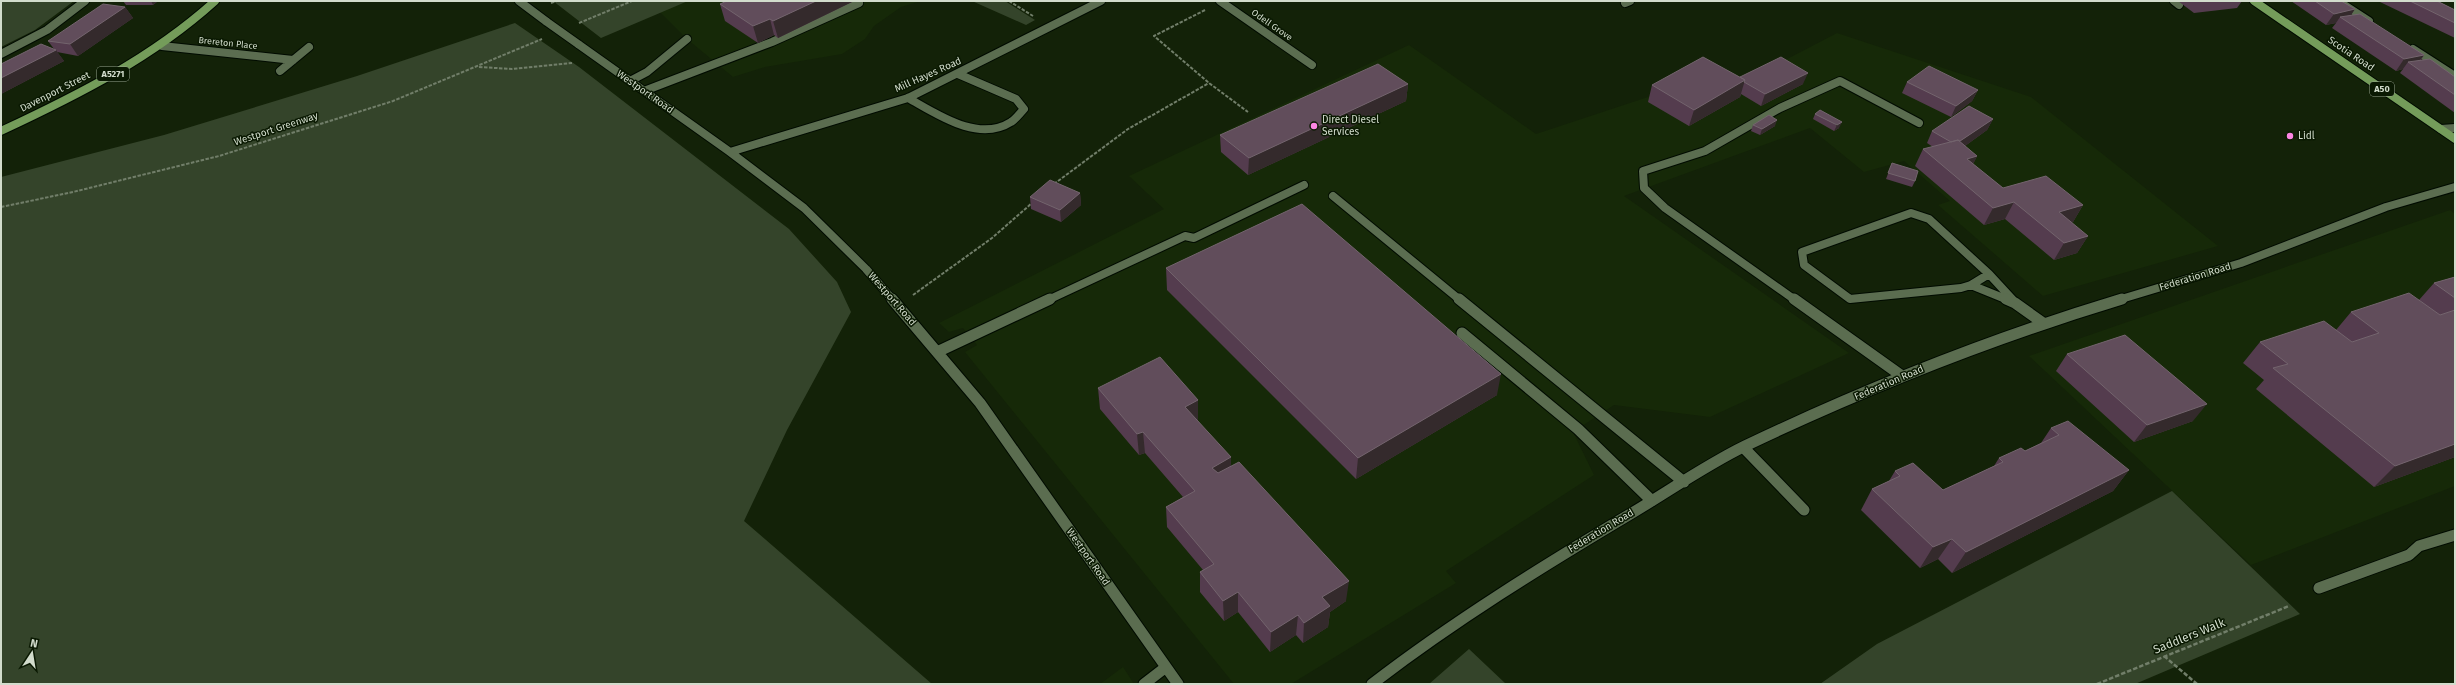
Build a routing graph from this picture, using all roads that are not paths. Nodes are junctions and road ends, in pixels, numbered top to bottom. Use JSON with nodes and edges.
{"nodes":[{"id":1,"x":85,"y":1,"type":"edge"},
{"id":2,"x":215,"y":1,"type":"edge"},
{"id":3,"x":519,"y":1,"type":"edge"},
{"id":4,"x":1101,"y":1,"type":"edge"},
{"id":5,"x":2254,"y":1,"type":"edge"},
{"id":6,"x":2338,"y":1,"type":"edge"},
{"id":7,"x":1221,"y":2,"type":"edge"},
{"id":8,"x":859,"y":3,"type":"dead end"},
{"id":9,"x":2376,"y":25,"type":"edge"},
{"id":10,"x":687,"y":39,"type":"dead end"},
{"id":11,"x":162,"y":46,"type":"junction"},
{"id":12,"x":2408,"y":46,"type":"edge"},
{"id":13,"x":309,"y":47,"type":"dead end"},
{"id":14,"x":1,"y":54,"type":"edge"},
{"id":15,"x":293,"y":60,"type":"junction"},
{"id":16,"x":1312,"y":65,"type":"dead end"},
{"id":17,"x":2455,"y":65,"type":"edge"},
{"id":18,"x":2439,"y":66,"type":"junction"},
{"id":19,"x":280,"y":71,"type":"dead end"},
{"id":20,"x":958,"y":74,"type":"junction"},
{"id":21,"x":2455,"y":76,"type":"edge"},
{"id":22,"x":630,"y":81,"type":"junction"},
{"id":23,"x":644,"y":91,"type":"junction"},
{"id":24,"x":908,"y":98,"type":"junction"},
{"id":25,"x":1919,"y":123,"type":"dead end"},
{"id":26,"x":2455,"y":128,"type":"edge"},
{"id":27,"x":2441,"y":129,"type":"junction"},
{"id":28,"x":1,"y":131,"type":"edge"},
{"id":29,"x":2455,"y":139,"type":"edge"},
{"id":30,"x":730,"y":152,"type":"junction"},
{"id":31,"x":1304,"y":185,"type":"dead end"},
{"id":32,"x":2455,"y":187,"type":"edge"},
{"id":33,"x":1333,"y":196,"type":"dead end"},
{"id":34,"x":1989,"y":274,"type":"junction"},
{"id":35,"x":1971,"y":285,"type":"junction"},
{"id":36,"x":2015,"y":302,"type":"junction"},
{"id":37,"x":2043,"y":323,"type":"junction"},
{"id":38,"x":1462,"y":333,"type":"dead end"},
{"id":39,"x":937,"y":352,"type":"junction"},
{"id":40,"x":1902,"y":376,"type":"junction"},
{"id":41,"x":1743,"y":447,"type":"junction"},
{"id":42,"x":1684,"y":482,"type":"junction"},
{"id":43,"x":1652,"y":501,"type":"junction"},
{"id":44,"x":1804,"y":510,"type":"dead end"},
{"id":45,"x":2455,"y":535,"type":"edge"},
{"id":46,"x":2319,"y":588,"type":"dead end"},
{"id":47,"x":1166,"y":667,"type":"junction"},
{"id":48,"x":1144,"y":684,"type":"edge"},
{"id":49,"x":1178,"y":684,"type":"edge"},
{"id":50,"x":1372,"y":684,"type":"edge"}],
"edges":[{"from":1,"to":14,"type":"street"},
{"from":2,"to":11,"type":"main road","name":"Davenport Street","number":"A5271"},
{"from":3,"to":22,"type":"street","name":"Westport Road","bridge":true},
{"from":4,"to":20,"type":"street","name":"Mill Hayes Road"},
{"from":5,"to":27,"type":"main road","name":"Scotia Road","number":"A50"},
{"from":6,"to":9,"type":"street"},
{"from":7,"to":16,"type":"street","name":"Odell Grove"},
{"from":8,"to":23,"type":"street"},
{"from":10,"to":22,"type":"street"},
{"from":11,"to":15,"type":"street","name":"Brereton Place"},
{"from":11,"to":28,"type":"main road","name":"Davenport Street","number":"A5271"},
{"from":12,"to":18,"type":"street"},
{"from":13,"to":15,"type":"street"},
{"from":15,"to":19,"type":"street"},
{"from":17,"to":18,"type":"street"},
{"from":18,"to":21,"type":"street"},
{"from":20,"to":24,"type":"street","name":"Mill Hayes Road"},
{"from":20,"to":24,"type":"street"},
{"from":22,"to":23,"type":"street","name":"Westport Road"},
{"from":23,"to":30,"type":"street","name":"Westport Road"},
{"from":24,"to":30,"type":"street","name":"Mill Hayes Road"},
{"from":25,"to":40,"type":"street"},
{"from":26,"to":27,"type":"street"},
{"from":27,"to":29,"type":"main road","name":"Scotia Road","number":"A50"},
{"from":30,"to":39,"type":"street","name":"Westport Road"},
{"from":31,"to":39,"type":"street"},
{"from":32,"to":37,"type":"street","name":"Federation Road"},
{"from":33,"to":42,"type":"street"},
{"from":34,"to":35,"type":"street"},
{"from":34,"to":35,"type":"street"},
{"from":34,"to":36,"type":"street"},
{"from":35,"to":36,"type":"street"},
{"from":36,"to":37,"type":"street"},
{"from":37,"to":40,"type":"street","name":"Federation Road"},
{"from":38,"to":43,"type":"street"},
{"from":39,"to":47,"type":"street","name":"Westport Road"},
{"from":40,"to":41,"type":"street","name":"Federation Road"},
{"from":41,"to":42,"type":"street","name":"Federation Road"},
{"from":41,"to":44,"type":"street"},
{"from":42,"to":43,"type":"street","name":"Federation Road"},
{"from":43,"to":50,"type":"street","name":"Federation Road"},
{"from":45,"to":46,"type":"street"},
{"from":47,"to":48,"type":"street"},
{"from":47,"to":49,"type":"street","name":"Westport Road"}]}
